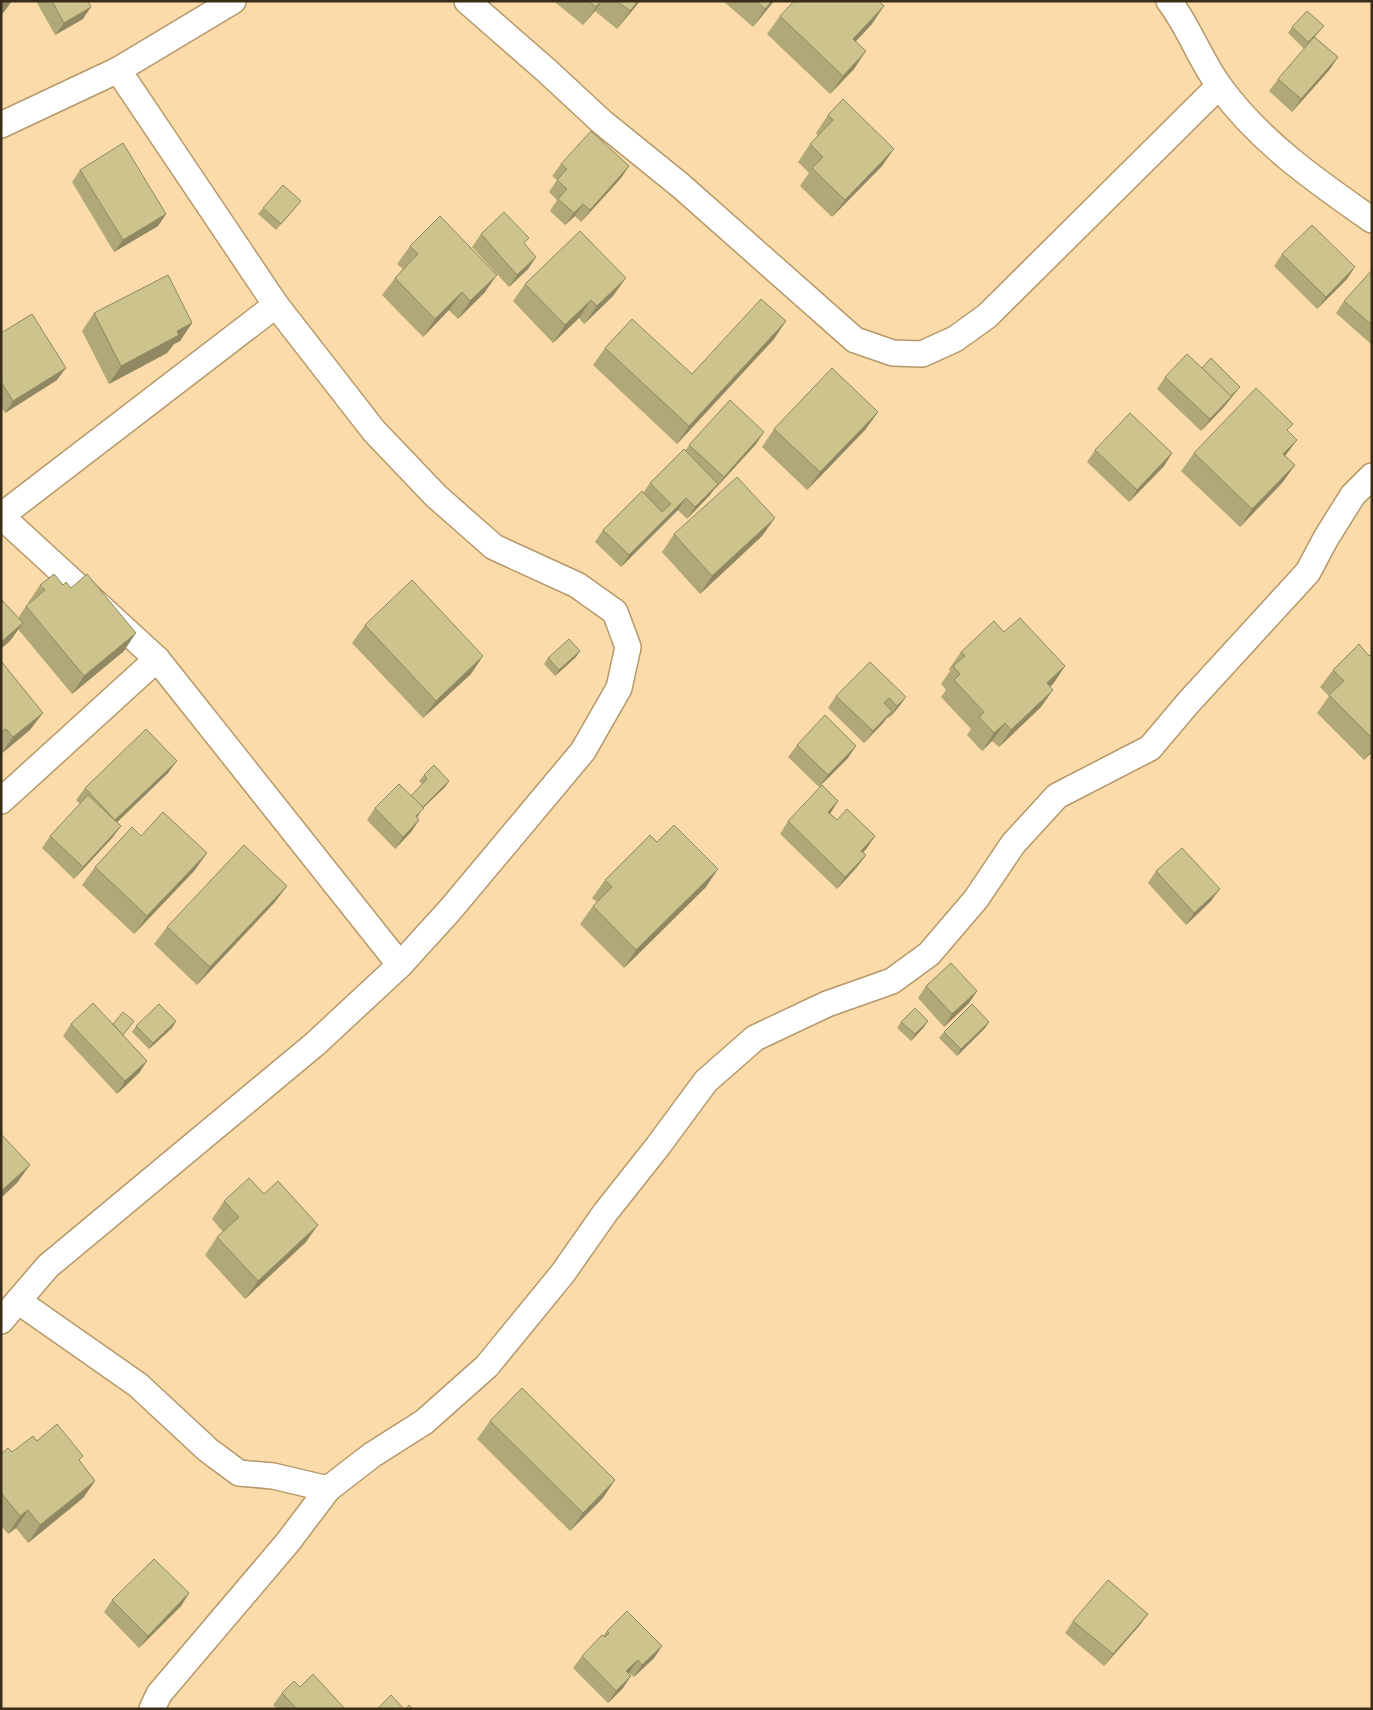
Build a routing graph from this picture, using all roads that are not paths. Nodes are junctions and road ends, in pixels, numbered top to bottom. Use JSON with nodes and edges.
{"nodes":[{"id":1,"x":233,"y":1,"type":"edge"},
{"id":2,"x":467,"y":1,"type":"edge"},
{"id":3,"x":1169,"y":1,"type":"edge"},
{"id":4,"x":118,"y":70,"type":"junction"},
{"id":5,"x":1219,"y":86,"type":"junction"},
{"id":6,"x":1,"y":125,"type":"edge"},
{"id":7,"x":1372,"y":220,"type":"edge"},
{"id":8,"x":276,"y":305,"type":"junction"},
{"id":9,"x":1372,"y":476,"type":"edge"},
{"id":10,"x":1,"y":516,"type":"edge"},
{"id":11,"x":157,"y":659,"type":"junction"},
{"id":12,"x":1,"y":801,"type":"edge"},
{"id":13,"x":400,"y":964,"type":"junction"},
{"id":14,"x":18,"y":1301,"type":"junction"},
{"id":15,"x":1,"y":1321,"type":"edge"},
{"id":16,"x":328,"y":1489,"type":"junction"},
{"id":17,"x":152,"y":1709,"type":"edge"}],
"edges":[{"from":1,"to":4,"type":"street"},
{"from":2,"to":5,"type":"street"},
{"from":3,"to":5,"type":"street"},
{"from":4,"to":6,"type":"street"},
{"from":4,"to":8,"type":"street"},
{"from":5,"to":7,"type":"street"},
{"from":8,"to":10,"type":"street"},
{"from":8,"to":13,"type":"street"},
{"from":9,"to":16,"type":"street"},
{"from":10,"to":11,"type":"street"},
{"from":11,"to":12,"type":"street"},
{"from":11,"to":13,"type":"street"},
{"from":13,"to":14,"type":"street"},
{"from":14,"to":15,"type":"street"},
{"from":14,"to":16,"type":"street"},
{"from":16,"to":17,"type":"street"}]}
